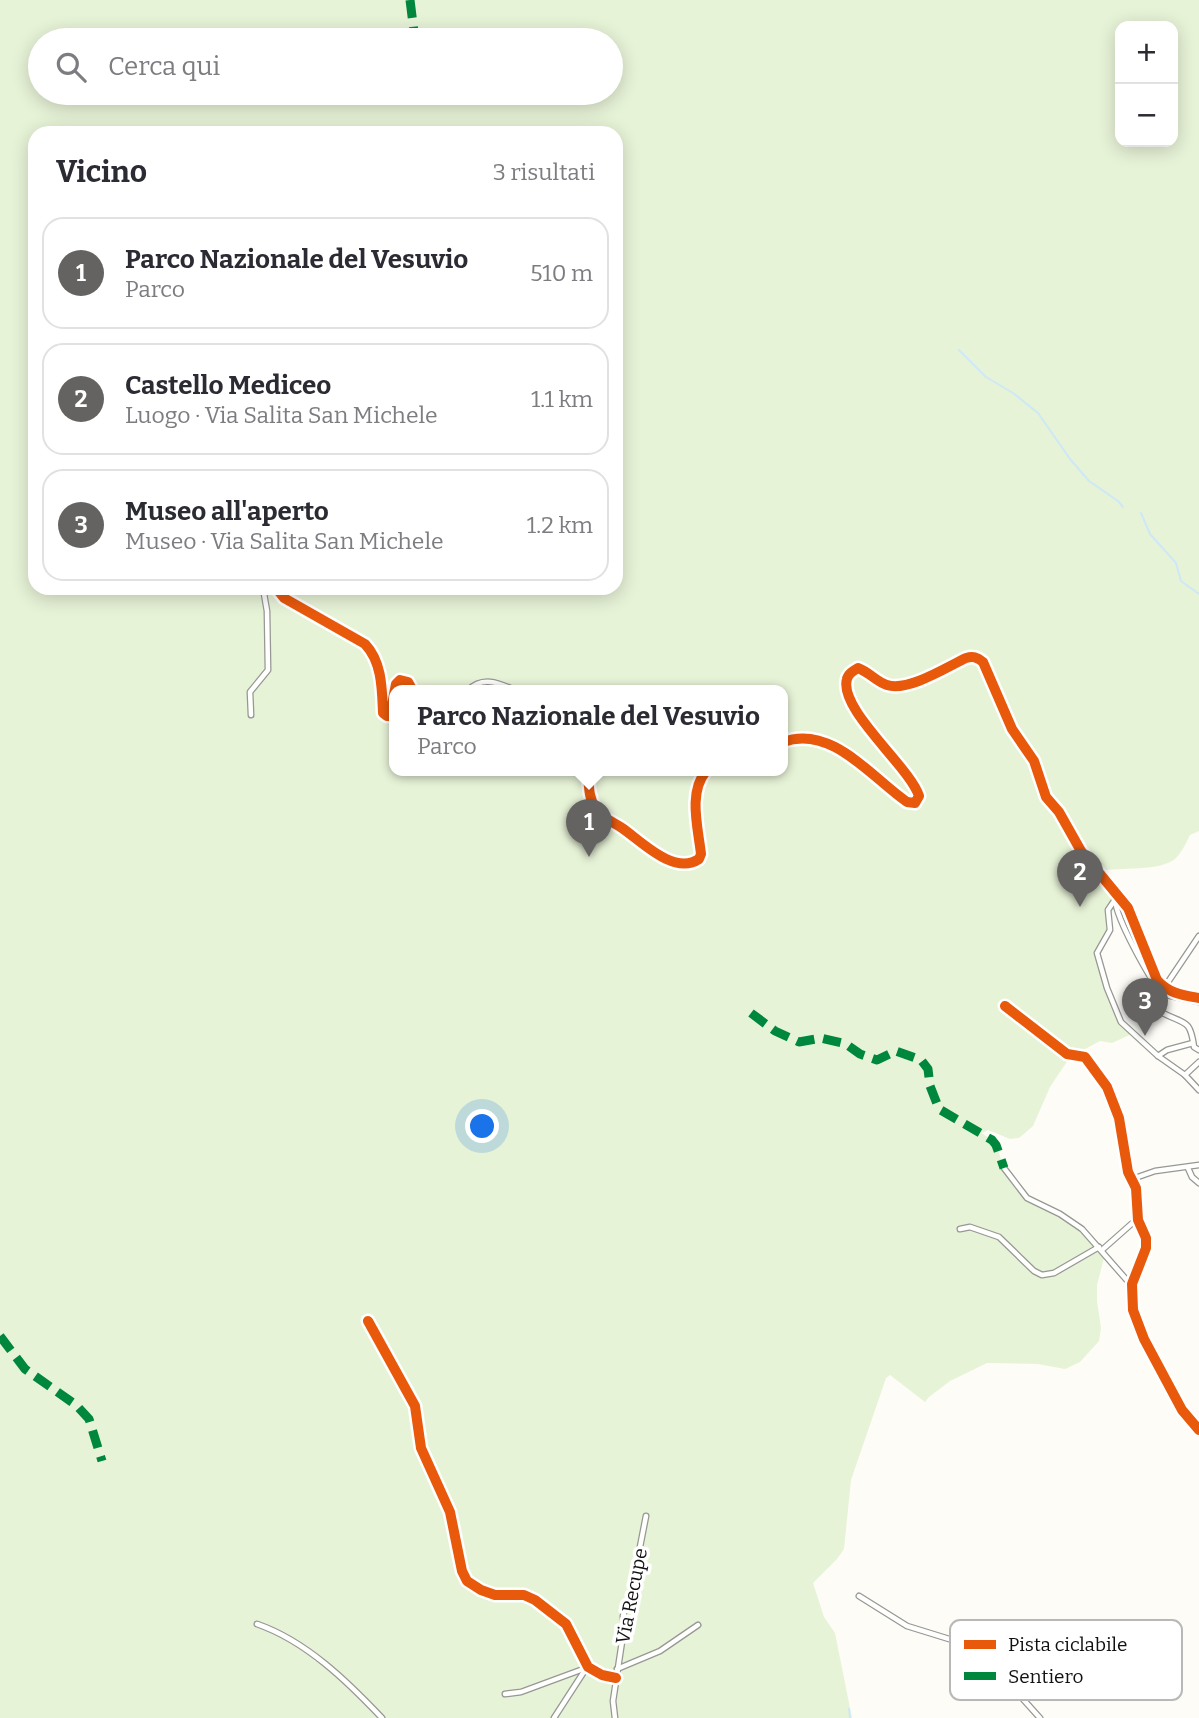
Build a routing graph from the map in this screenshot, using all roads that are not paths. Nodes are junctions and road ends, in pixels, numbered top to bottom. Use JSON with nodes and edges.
{"nodes":[{"id":1,"x":264,"y":595,"type":"edge"},
{"id":2,"x":282,"y":595,"type":"edge"},
{"id":3,"x":396,"y":685,"type":"edge"},
{"id":4,"x":410,"y":685,"type":"edge"},
{"id":5,"x":474,"y":685,"type":"edge"},
{"id":6,"x":499,"y":685,"type":"edge"},
{"id":7,"x":251,"y":715,"type":"dead end"},
{"id":8,"x":389,"y":716,"type":"edge"},
{"id":9,"x":788,"y":740,"type":"edge"},
{"id":10,"x":589,"y":776,"type":"edge"},
{"id":11,"x":703,"y":776,"type":"edge"},
{"id":12,"x":1117,"y":900,"type":"junction"},
{"id":13,"x":1199,"y":936,"type":"edge"},
{"id":14,"x":1163,"y":991,"type":"junction"},
{"id":15,"x":1199,"y":1000,"type":"edge"},
{"id":16,"x":1005,"y":1006,"type":"dead end"},
{"id":17,"x":1193,"y":1043,"type":"junction"},
{"id":18,"x":1199,"y":1050,"type":"edge"},
{"id":19,"x":1158,"y":1056,"type":"junction"},
{"id":20,"x":1199,"y":1062,"type":"edge"},
{"id":21,"x":1185,"y":1075,"type":"junction"},
{"id":22,"x":1199,"y":1090,"type":"edge"},
{"id":23,"x":1199,"y":1165,"type":"edge"},
{"id":24,"x":1004,"y":1168,"type":"dead end"},
{"id":25,"x":1188,"y":1168,"type":"junction"},
{"id":26,"x":1130,"y":1177,"type":"junction"},
{"id":27,"x":1199,"y":1183,"type":"edge"},
{"id":28,"x":1138,"y":1219,"type":"junction"},
{"id":29,"x":960,"y":1229,"type":"dead end"},
{"id":30,"x":1100,"y":1248,"type":"junction"},
{"id":31,"x":1132,"y":1286,"type":"junction"},
{"id":32,"x":368,"y":1321,"type":"dead end"},
{"id":33,"x":1199,"y":1430,"type":"edge"},
{"id":34,"x":646,"y":1516,"type":"dead end"},
{"id":35,"x":859,"y":1596,"type":"dead end"},
{"id":36,"x":257,"y":1624,"type":"dead end"},
{"id":37,"x":698,"y":1625,"type":"dead end"},
{"id":38,"x":950,"y":1640,"type":"edge"},
{"id":39,"x":587,"y":1667,"type":"junction"},
{"id":40,"x":617,"y":1669,"type":"junction"},
{"id":41,"x":616,"y":1678,"type":"junction"},
{"id":42,"x":505,"y":1694,"type":"dead end"},
{"id":43,"x":1024,"y":1700,"type":"edge"},
{"id":44,"x":382,"y":1718,"type":"edge"},
{"id":45,"x":554,"y":1718,"type":"edge"},
{"id":46,"x":615,"y":1718,"type":"edge"},
{"id":47,"x":1040,"y":1718,"type":"edge"}],
"edges":[{"from":1,"to":7,"type":"street"},
{"from":2,"to":8,"type":"street"},
{"from":3,"to":4,"type":"street"},
{"from":5,"to":6,"type":"street"},
{"from":9,"to":12,"type":"street"},
{"from":10,"to":11,"type":"street"},
{"from":12,"to":14,"type":"street"},
{"from":12,"to":14,"type":"street"},
{"from":12,"to":19,"type":"street"},
{"from":13,"to":14,"type":"street"},
{"from":14,"to":15,"type":"street"},
{"from":14,"to":17,"type":"street"},
{"from":16,"to":26,"type":"street"},
{"from":17,"to":18,"type":"street"},
{"from":17,"to":19,"type":"street"},
{"from":19,"to":21,"type":"street"},
{"from":20,"to":21,"type":"street"},
{"from":21,"to":22,"type":"street"},
{"from":23,"to":25,"type":"street"},
{"from":24,"to":30,"type":"street"},
{"from":25,"to":26,"type":"street"},
{"from":25,"to":27,"type":"street"},
{"from":26,"to":28,"type":"street"},
{"from":28,"to":30,"type":"street"},
{"from":28,"to":31,"type":"street"},
{"from":29,"to":30,"type":"street"},
{"from":30,"to":31,"type":"street"},
{"from":31,"to":33,"type":"street"},
{"from":32,"to":39,"type":"street"},
{"from":34,"to":40,"type":"street","name":"Via Recupe"},
{"from":35,"to":38,"type":"street"},
{"from":36,"to":44,"type":"street"},
{"from":37,"to":40,"type":"street"},
{"from":39,"to":41,"type":"street"},
{"from":39,"to":42,"type":"street"},
{"from":39,"to":45,"type":"street"},
{"from":40,"to":41,"type":"street","name":"Via Recupe"},
{"from":41,"to":46,"type":"street","name":"Via Recupe"},
{"from":43,"to":47,"type":"street"}]}
